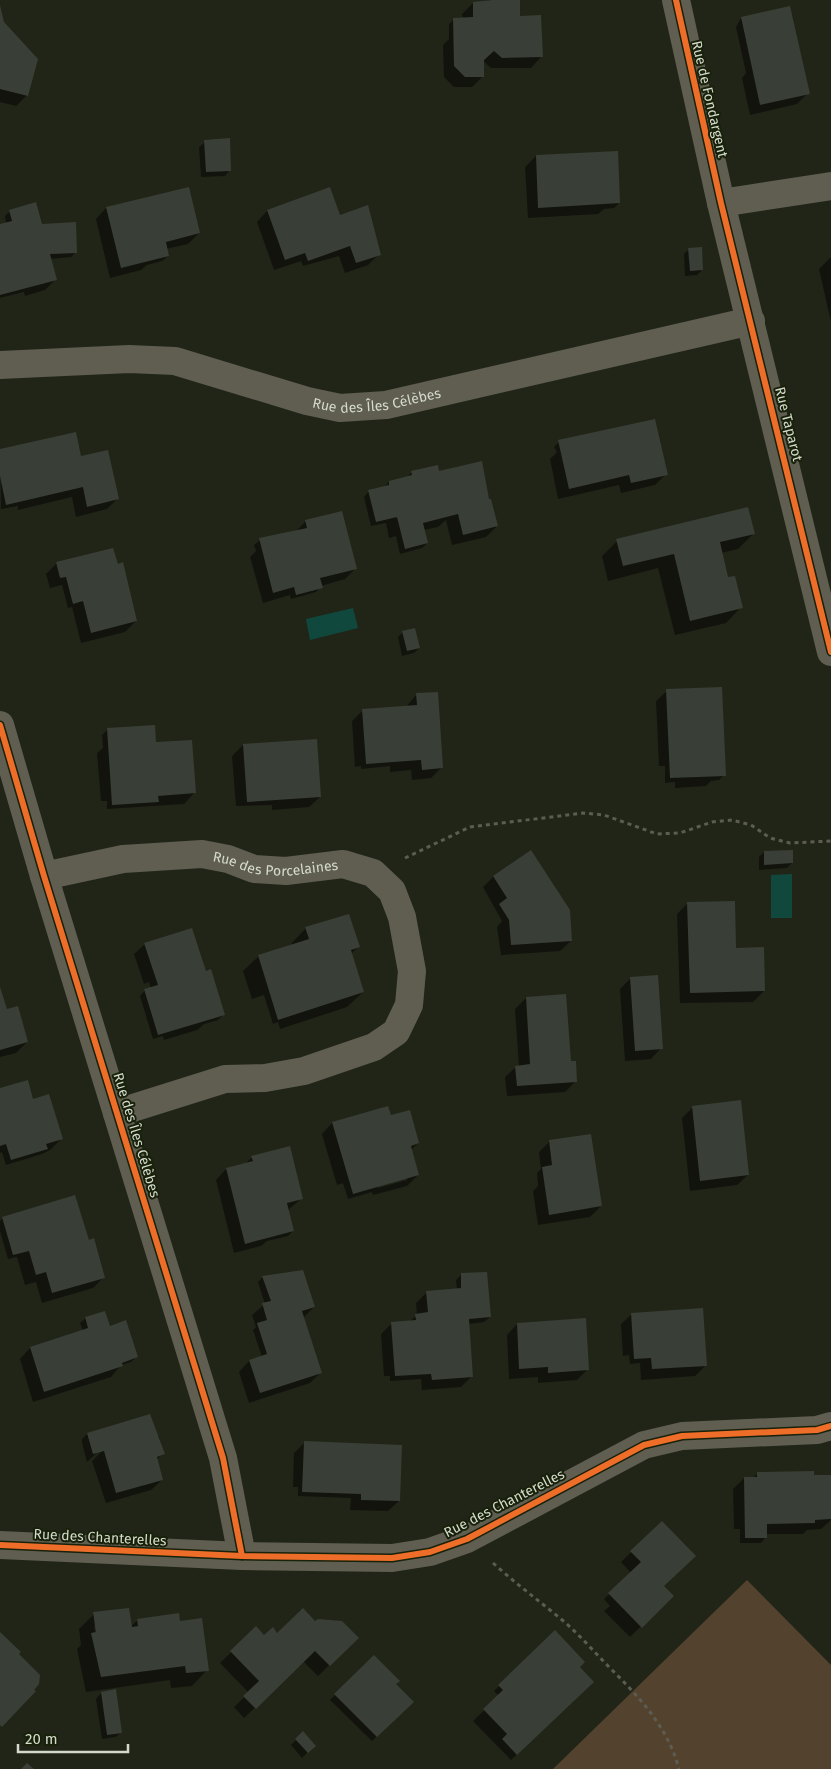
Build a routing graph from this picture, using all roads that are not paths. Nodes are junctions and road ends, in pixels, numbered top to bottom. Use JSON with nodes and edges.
{"nodes":[{"id":1,"x":676,"y":0,"type":"edge"},
{"id":2,"x":831,"y":186,"type":"edge"},
{"id":3,"x":721,"y":202,"type":"junction"},
{"id":4,"x":751,"y":320,"type":"junction"},
{"id":5,"x":0,"y":365,"type":"edge"},
{"id":6,"x":831,"y":652,"type":"edge"},
{"id":7,"x":0,"y":725,"type":"edge"},
{"id":8,"x":44,"y":876,"type":"junction"},
{"id":9,"x":118,"y":1113,"type":"junction"},
{"id":10,"x":831,"y":1426,"type":"edge"},
{"id":11,"x":0,"y":1545,"type":"edge"},
{"id":12,"x":242,"y":1556,"type":"junction"}],
"edges":[{"from":1,"to":3,"type":"street","name":"Rue de Fondargent"},
{"from":2,"to":3,"type":"street"},
{"from":3,"to":4,"type":"street","name":"Rue Taparot"},
{"from":4,"to":5,"type":"street","name":"Rue des Îles Célèbes"},
{"from":4,"to":6,"type":"street","name":"Rue Taparot"},
{"from":7,"to":8,"type":"street","name":"Rue des Îles Célèbes"},
{"from":8,"to":9,"type":"street","name":"Rue des Îles Célèbes"},
{"from":8,"to":9,"type":"street","name":"Rue des Porcelaines"},
{"from":9,"to":12,"type":"street","name":"Rue des Îles Célèbes"},
{"from":10,"to":12,"type":"street","name":"Rue des Chanterelles"},
{"from":11,"to":12,"type":"street","name":"Rue des Chanterelles"}]}
